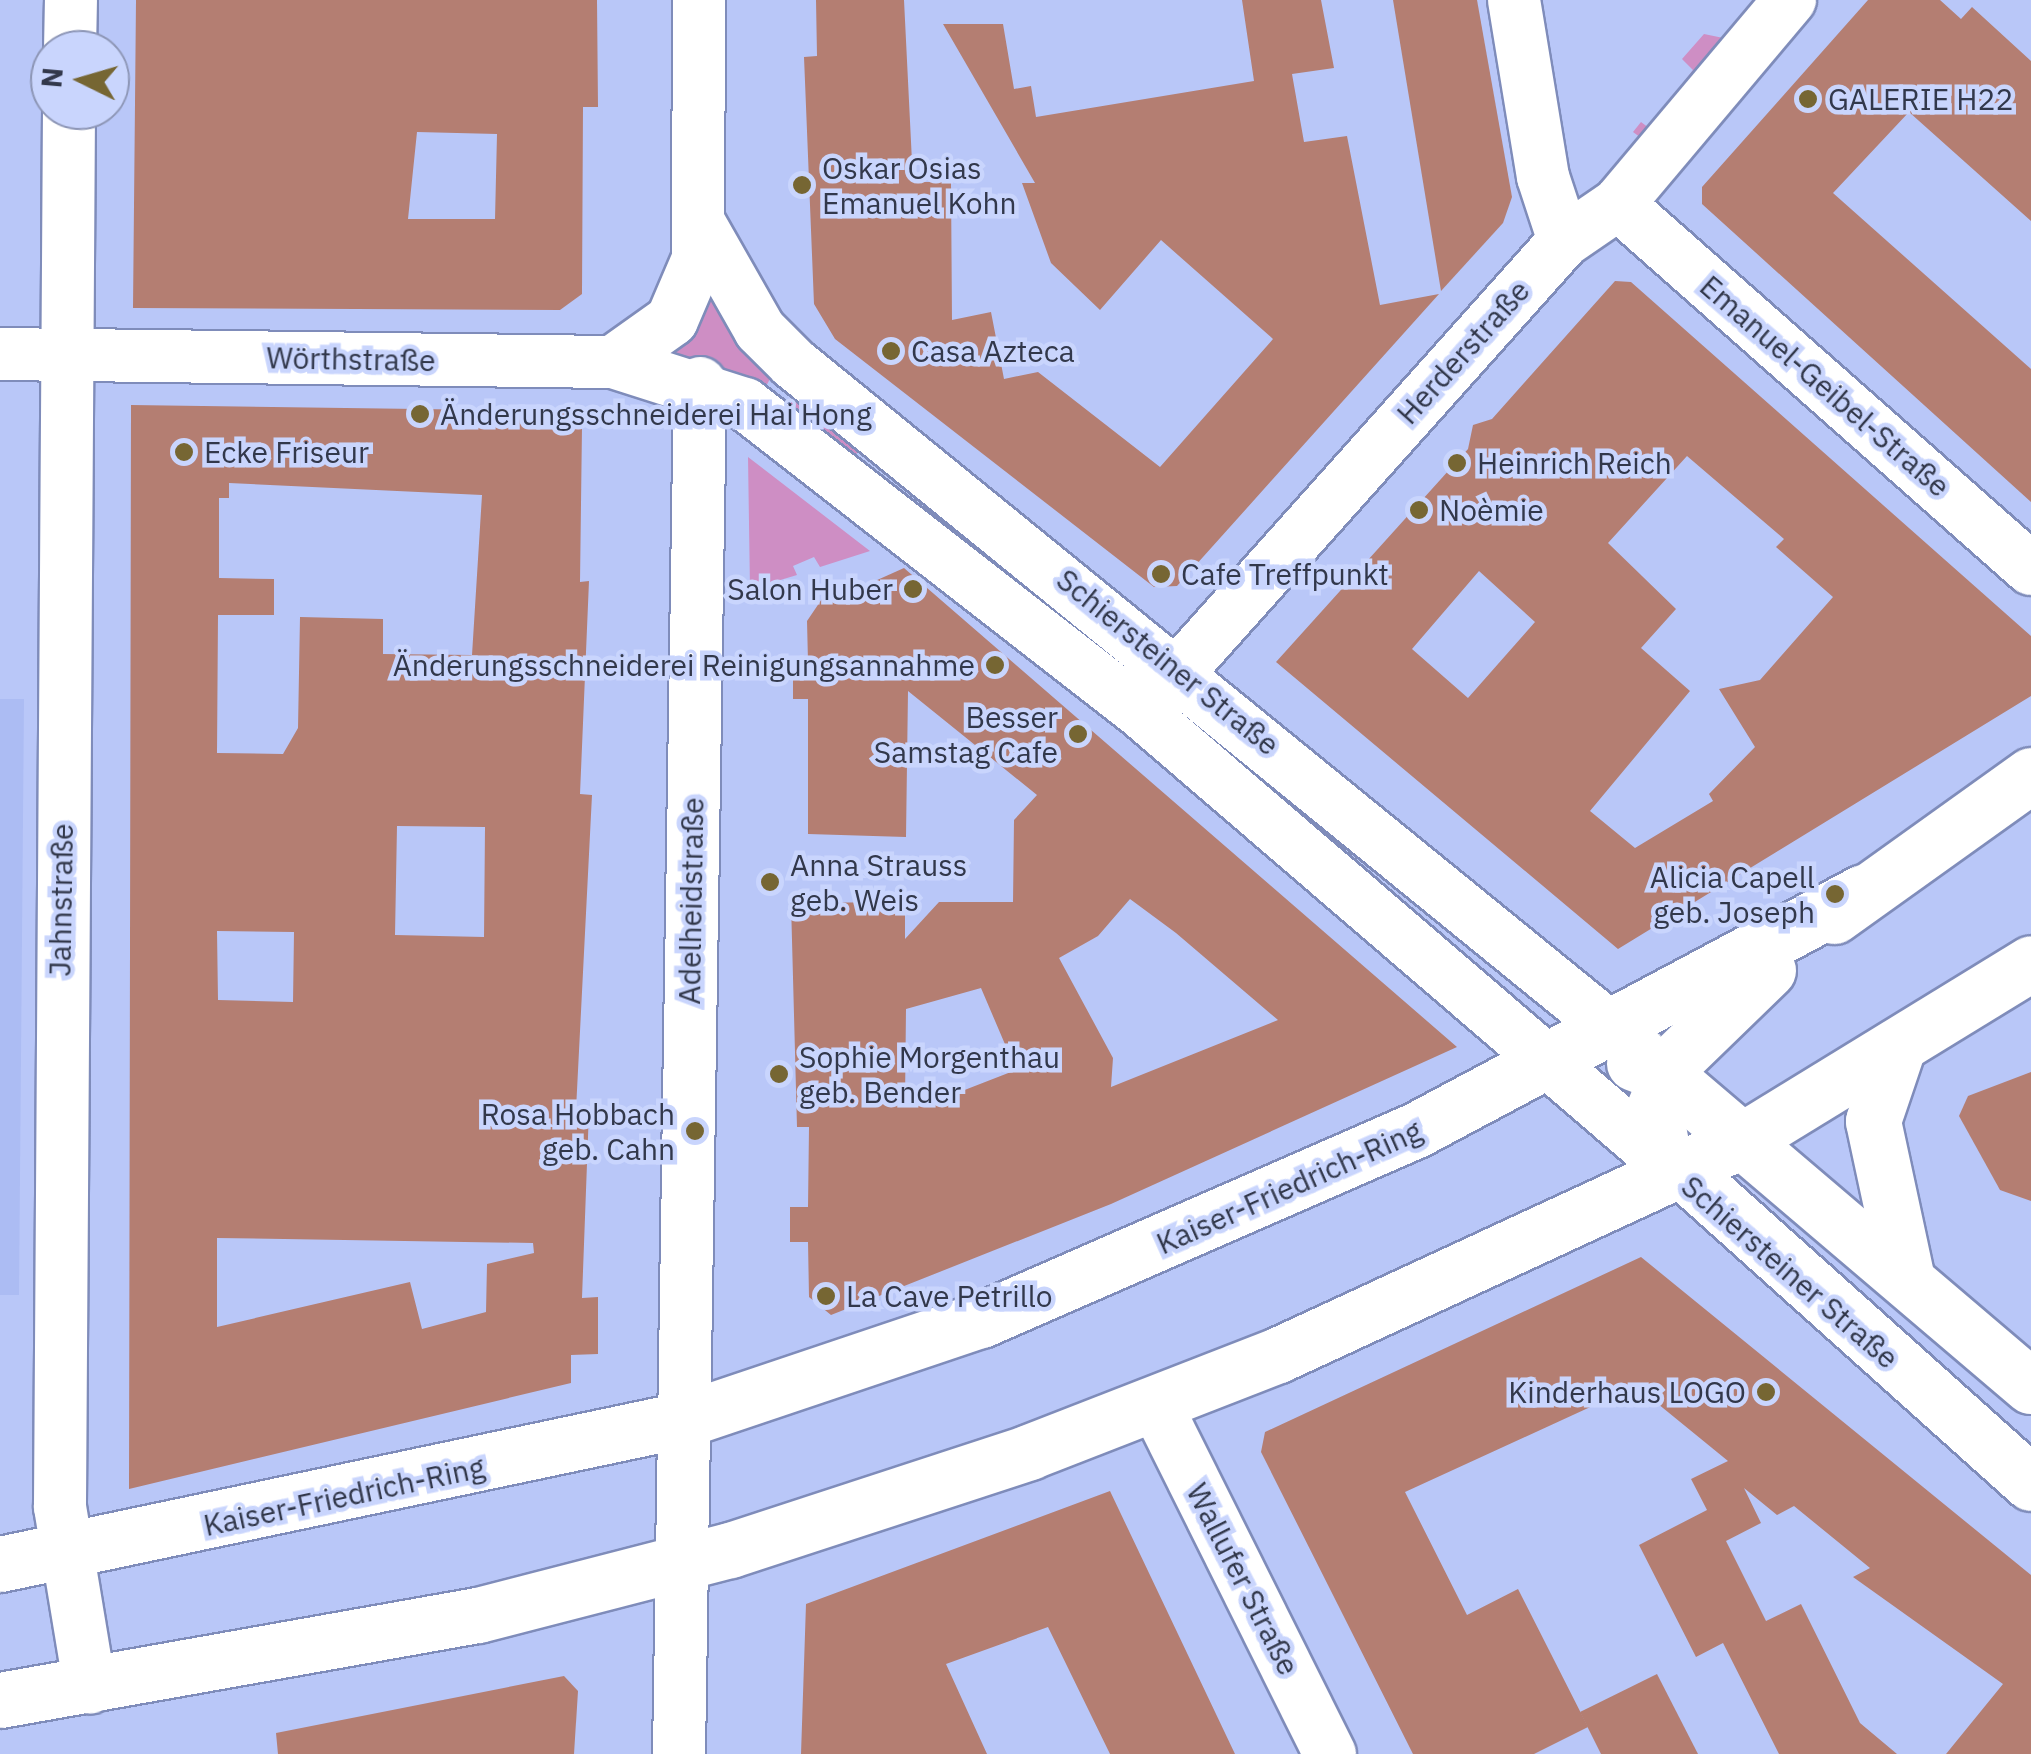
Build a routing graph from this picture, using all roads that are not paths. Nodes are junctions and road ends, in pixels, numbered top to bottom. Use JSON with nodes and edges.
{"nodes":[{"id":1,"x":70,"y":0,"type":"edge"},
{"id":2,"x":699,"y":0,"type":"edge"},
{"id":3,"x":1514,"y":0,"type":"edge"},
{"id":4,"x":1790,"y":0,"type":"edge"},
{"id":5,"x":70,"y":30,"type":"edge"},
{"id":6,"x":69,"y":130,"type":"edge"},
{"id":7,"x":1618,"y":204,"type":"junction"},
{"id":8,"x":701,"y":226,"type":"junction"},
{"id":9,"x":1564,"y":241,"type":"junction"},
{"id":10,"x":0,"y":354,"type":"edge"},
{"id":11,"x":68,"y":355,"type":"junction"},
{"id":12,"x":613,"y":362,"type":"junction"},
{"id":13,"x":700,"y":384,"type":"junction"},
{"id":14,"x":2031,"y":568,"type":"edge"},
{"id":15,"x":1180,"y":669,"type":"junction"},
{"id":16,"x":1142,"y":713,"type":"junction"},
{"id":17,"x":2031,"y":775,"type":"edge"},
{"id":18,"x":1863,"y":892,"type":"junction"},
{"id":19,"x":2031,"y":963,"type":"edge"},
{"id":20,"x":1614,"y":1029,"type":"junction"},
{"id":21,"x":1898,"y":1047,"type":"junction"},
{"id":22,"x":1548,"y":1063,"type":"junction"},
{"id":23,"x":1665,"y":1075,"type":"junction"},
{"id":24,"x":1741,"y":1141,"type":"junction"},
{"id":25,"x":1675,"y":1171,"type":"junction"},
{"id":26,"x":1907,"y":1280,"type":"junction"},
{"id":27,"x":2031,"y":1386,"type":"edge"},
{"id":28,"x":1156,"y":1405,"type":"junction"},
{"id":29,"x":686,"y":1420,"type":"junction"},
{"id":30,"x":2031,"y":1483,"type":"edge"},
{"id":31,"x":66,"y":1554,"type":"junction"},
{"id":32,"x":685,"y":1562,"type":"junction"},
{"id":33,"x":0,"y":1564,"type":"edge"},
{"id":34,"x":90,"y":1688,"type":"junction"},
{"id":35,"x":0,"y":1700,"type":"edge"},
{"id":36,"x":678,"y":1754,"type":"edge"},
{"id":37,"x":1330,"y":1754,"type":"edge"}],
"edges":[{"from":1,"to":5,"type":"street"},
{"from":2,"to":8,"type":"street"},
{"from":3,"to":9,"type":"street"},
{"from":4,"to":7,"type":"street","name":"Herderstraße"},
{"from":6,"to":11,"type":"street","name":"Jahnstraße"},
{"from":7,"to":9,"type":"street","name":"Herderstraße"},
{"from":7,"to":14,"type":"street","name":"Emanuel-Geibel-Straße"},
{"from":8,"to":12,"type":"street"},
{"from":8,"to":15,"type":"street","name":"Schiersteiner Straße"},
{"from":9,"to":15,"type":"street","name":"Herderstraße"},
{"from":10,"to":11,"type":"street","name":"Wörthstraße"},
{"from":11,"to":12,"type":"street","name":"Wörthstraße"},
{"from":11,"to":31,"type":"street","name":"Jahnstraße"},
{"from":12,"to":13,"type":"street","name":"Wörthstraße"},
{"from":13,"to":16,"type":"street","name":"Schiersteiner Straße"},
{"from":13,"to":29,"type":"street","name":"Adelheidstraße"},
{"from":15,"to":16,"type":"street","name":"Herderstraße"},
{"from":15,"to":20,"type":"street","name":"Schiersteiner Straße"},
{"from":16,"to":22,"type":"street","name":"Schiersteiner Straße"},
{"from":17,"to":18,"type":"main road","name":"Kaiser-Friedrich-Ring"},
{"from":18,"to":20,"type":"main road","name":"Kaiser-Friedrich-Ring"},
{"from":18,"to":23,"type":"main road","name":"Kaiser-Friedrich-Ring"},
{"from":19,"to":21,"type":"main road"},
{"from":20,"to":22,"type":"main road","name":"Kaiser-Friedrich-Ring"},
{"from":20,"to":23,"type":"street","name":"Schiersteiner Straße"},
{"from":21,"to":24,"type":"main road"},
{"from":21,"to":26,"type":"main road"},
{"from":22,"to":23,"type":"main road","name":"Schiersteiner Straße"},
{"from":22,"to":25,"type":"street","name":"Schiersteiner Straße"},
{"from":22,"to":29,"type":"main road","name":"Kaiser-Friedrich-Ring"},
{"from":23,"to":24,"type":"main road","name":"Schiersteiner Straße"},
{"from":23,"to":25,"type":"main road","name":"Kaiser-Friedrich-Ring"},
{"from":24,"to":25,"type":"main road"},
{"from":24,"to":26,"type":"main road","name":"Schiersteiner Straße"},
{"from":25,"to":28,"type":"main road"},
{"from":25,"to":30,"type":"main road","name":"Schiersteiner Straße"},
{"from":26,"to":27,"type":"main road","name":"Schiersteiner Straße"},
{"from":28,"to":32,"type":"main road"},
{"from":28,"to":37,"type":"street","name":"Wallufer Straße"},
{"from":29,"to":31,"type":"main road","name":"Kaiser-Friedrich-Ring"},
{"from":29,"to":32,"type":"street"},
{"from":31,"to":33,"type":"main road","name":"Kaiser-Friedrich-Ring"},
{"from":31,"to":34,"type":"street","name":"Jahnstraße"},
{"from":32,"to":34,"type":"main road"},
{"from":32,"to":36,"type":"street"},
{"from":34,"to":35,"type":"main road"}]}
